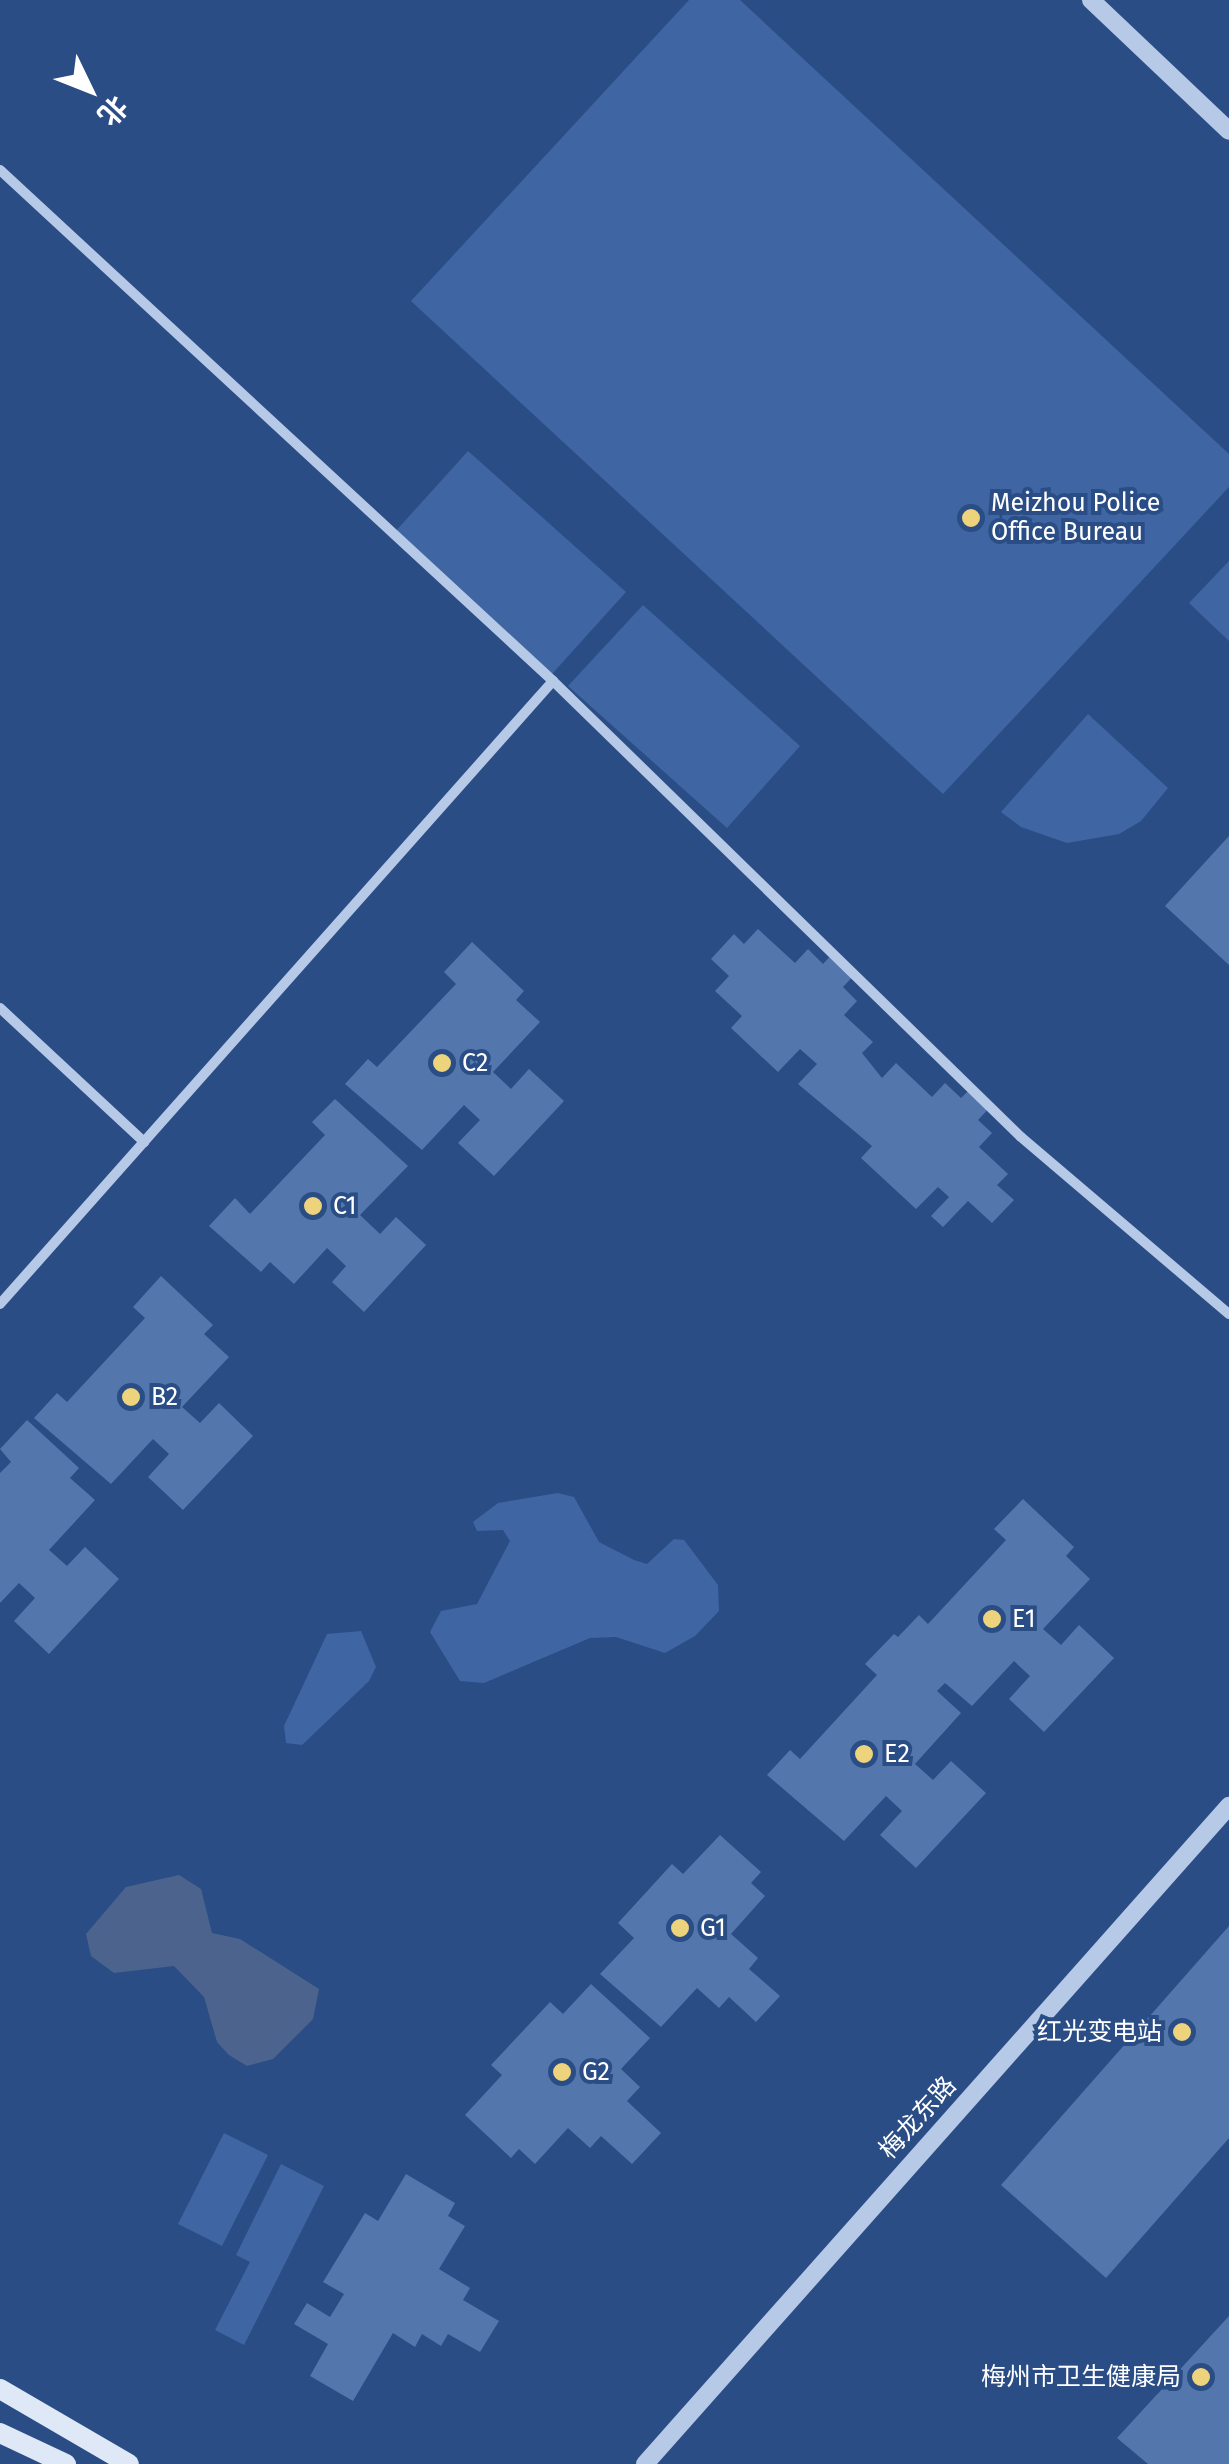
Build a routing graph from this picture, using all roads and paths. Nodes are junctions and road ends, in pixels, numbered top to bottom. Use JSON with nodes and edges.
{"nodes":[{"id":1,"x":1091,"y":0,"type":"edge"},
{"id":2,"x":1229,"y":131,"type":"edge"},
{"id":3,"x":0,"y":170,"type":"edge"},
{"id":4,"x":553,"y":681,"type":"junction"},
{"id":5,"x":0,"y":1008,"type":"edge"},
{"id":6,"x":144,"y":1142,"type":"junction"},
{"id":7,"x":0,"y":1304,"type":"edge"},
{"id":8,"x":1229,"y":1314,"type":"edge"},
{"id":9,"x":1226,"y":1816,"type":"edge"},
{"id":10,"x":0,"y":2389,"type":"edge"},
{"id":11,"x":0,"y":2433,"type":"edge"},
{"id":12,"x":66,"y":2464,"type":"edge"},
{"id":13,"x":130,"y":2464,"type":"edge"},
{"id":14,"x":645,"y":2464,"type":"edge"}],
"edges":[{"from":1,"to":2,"type":"street"},
{"from":3,"to":4,"type":"street"},
{"from":4,"to":6,"type":"street"},
{"from":4,"to":8,"type":"street"},
{"from":5,"to":6,"type":"street"},
{"from":6,"to":7,"type":"street"},
{"from":9,"to":14,"type":"street","name":"梅龙东路"},
{"from":10,"to":13,"type":"main road"},
{"from":11,"to":12,"type":"main road"}]}
